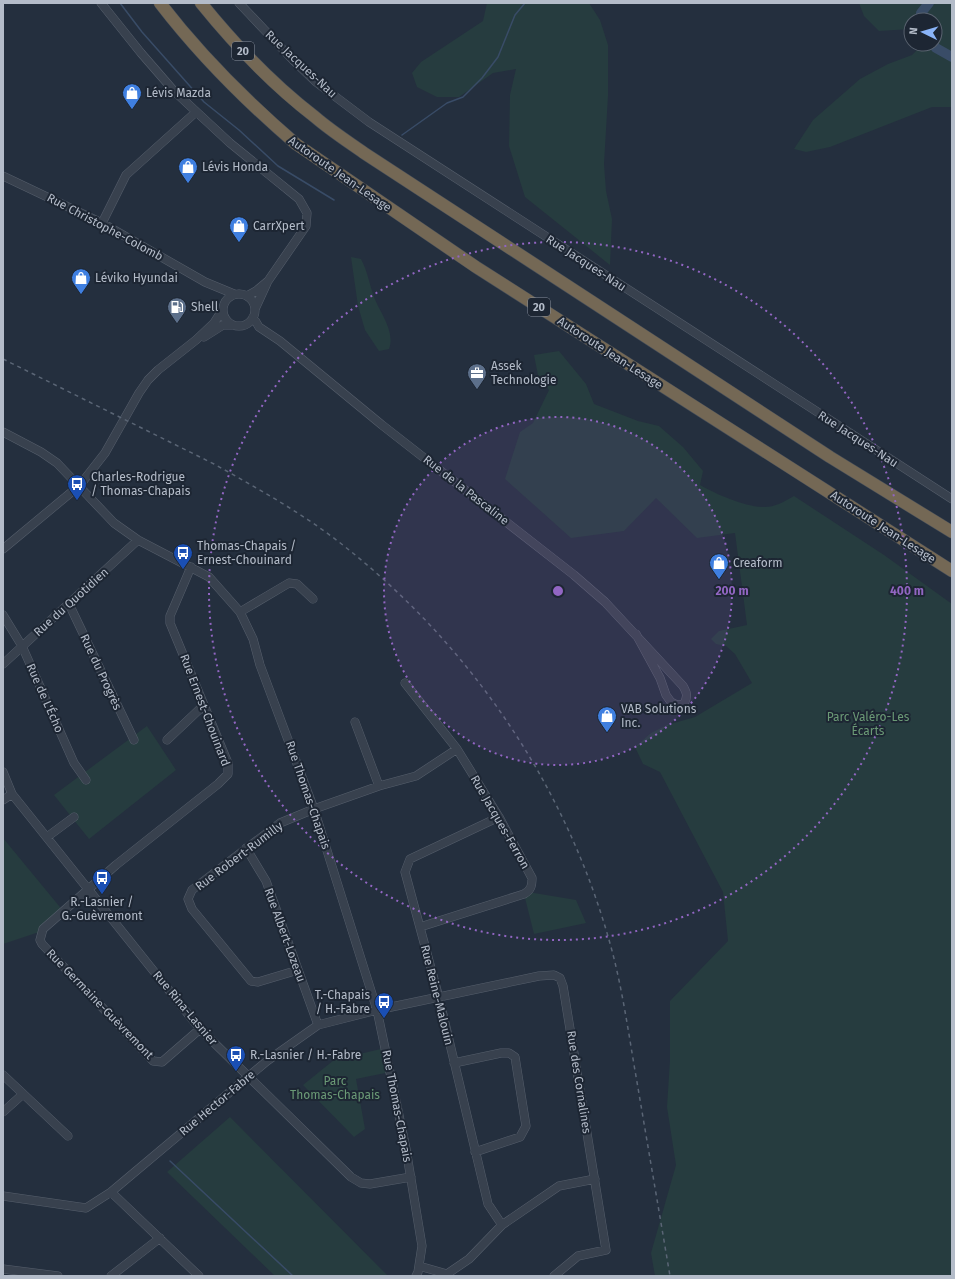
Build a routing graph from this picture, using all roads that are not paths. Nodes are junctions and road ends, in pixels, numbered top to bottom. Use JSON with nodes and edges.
{"nodes":[{"id":1,"x":102,"y":3,"type":"edge"},
{"id":2,"x":155,"y":3,"type":"edge"},
{"id":3,"x":160,"y":3,"type":"edge"},
{"id":4,"x":201,"y":3,"type":"edge"},
{"id":5,"x":239,"y":3,"type":"edge"},
{"id":6,"x":182,"y":31,"type":"junction"},
{"id":7,"x":196,"y":112,"type":"junction"},
{"id":8,"x":3,"y":176,"type":"edge"},
{"id":9,"x":102,"y":223,"type":"junction"},
{"id":10,"x":268,"y":281,"type":"junction"},
{"id":11,"x":205,"y":282,"type":"junction"},
{"id":12,"x":234,"y":294,"type":"junction"},
{"id":13,"x":248,"y":296,"type":"junction"},
{"id":14,"x":224,"y":306,"type":"junction"},
{"id":15,"x":254,"y":313,"type":"junction"},
{"id":16,"x":232,"y":325,"type":"junction"},
{"id":17,"x":243,"y":326,"type":"junction"},
{"id":18,"x":196,"y":340,"type":"junction"},
{"id":19,"x":290,"y":351,"type":"junction"},
{"id":20,"x":3,"y":432,"type":"edge"},
{"id":21,"x":80,"y":485,"type":"junction"},
{"id":22,"x":952,"y":499,"type":"edge"},
{"id":23,"x":952,"y":532,"type":"edge"},
{"id":24,"x":138,"y":540,"type":"junction"},
{"id":25,"x":3,"y":549,"type":"edge"},
{"id":26,"x":191,"y":567,"type":"junction"},
{"id":27,"x":952,"y":571,"type":"edge"},
{"id":28,"x":313,"y":599,"type":"dead end"},
{"id":29,"x":69,"y":604,"type":"junction"},
{"id":30,"x":240,"y":612,"type":"junction"},
{"id":31,"x":3,"y":615,"type":"edge"},
{"id":32,"x":636,"y":634,"type":"junction"},
{"id":33,"x":22,"y":646,"type":"junction"},
{"id":34,"x":3,"y":664,"type":"edge"},
{"id":35,"x":405,"y":683,"type":"dead end"},
{"id":36,"x":204,"y":705,"type":"junction"},
{"id":37,"x":356,"y":722,"type":"dead end"},
{"id":38,"x":134,"y":740,"type":"dead end"},
{"id":39,"x":167,"y":740,"type":"dead end"},
{"id":40,"x":457,"y":749,"type":"junction"},
{"id":41,"x":3,"y":772,"type":"edge"},
{"id":42,"x":86,"y":780,"type":"dead end"},
{"id":43,"x":379,"y":786,"type":"junction"},
{"id":44,"x":12,"y":794,"type":"junction"},
{"id":45,"x":3,"y":800,"type":"edge"},
{"id":46,"x":314,"y":809,"type":"junction"},
{"id":47,"x":74,"y":817,"type":"dead end"},
{"id":48,"x":500,"y":817,"type":"junction"},
{"id":49,"x":47,"y":837,"type":"junction"},
{"id":50,"x":246,"y":848,"type":"junction"},
{"id":51,"x":89,"y":890,"type":"junction"},
{"id":52,"x":420,"y":927,"type":"junction"},
{"id":53,"x":298,"y":970,"type":"junction"},
{"id":54,"x":439,"y":998,"type":"junction"},
{"id":55,"x":378,"y":1010,"type":"junction"},
{"id":56,"x":318,"y":1025,"type":"junction"},
{"id":57,"x":200,"y":1029,"type":"junction"},
{"id":58,"x":454,"y":1063,"type":"junction"},
{"id":59,"x":3,"y":1075,"type":"edge"},
{"id":60,"x":248,"y":1077,"type":"junction"},
{"id":61,"x":23,"y":1094,"type":"junction"},
{"id":62,"x":3,"y":1112,"type":"edge"},
{"id":63,"x":68,"y":1136,"type":"dead end"},
{"id":64,"x":475,"y":1152,"type":"junction"},
{"id":65,"x":411,"y":1177,"type":"junction"},
{"id":66,"x":595,"y":1179,"type":"junction"},
{"id":67,"x":111,"y":1192,"type":"junction"},
{"id":68,"x":3,"y":1196,"type":"edge"},
{"id":69,"x":502,"y":1225,"type":"junction"},
{"id":70,"x":160,"y":1238,"type":"junction"},
{"id":71,"x":419,"y":1266,"type":"junction"},
{"id":72,"x":3,"y":1269,"type":"edge"},
{"id":73,"x":58,"y":1276,"type":"edge"},
{"id":74,"x":110,"y":1276,"type":"edge"},
{"id":75,"x":199,"y":1276,"type":"edge"},
{"id":76,"x":416,"y":1276,"type":"edge"},
{"id":77,"x":554,"y":1276,"type":"edge"}],
"edges":[{"from":1,"to":7,"type":"street"},
{"from":2,"to":6,"type":"highway"},
{"from":3,"to":6,"type":"highway","name":"Autoroute Jean-Lesage","number":"20"},
{"from":4,"to":23,"type":"highway","number":"20"},
{"from":5,"to":22,"type":"street","name":"Rue Jacques-Nau"},
{"from":6,"to":27,"type":"highway","name":"Autoroute Jean-Lesage","number":"20"},
{"from":7,"to":9,"type":"street"},
{"from":7,"to":10,"type":"street"},
{"from":8,"to":9,"type":"street","name":"Rue Christophe-Colomb"},
{"from":9,"to":11,"type":"street","name":"Rue Christophe-Colomb"},
{"from":10,"to":13,"type":"street"},
{"from":10,"to":15,"type":"street"},
{"from":11,"to":12,"type":"street","name":"Rue Christophe-Colomb"},
{"from":11,"to":14,"type":"street","name":"Rue Christophe-Colomb"},
{"from":12,"to":13,"type":"street"},
{"from":12,"to":14,"type":"street"},
{"from":13,"to":15,"type":"street"},
{"from":14,"to":16,"type":"street"},
{"from":14,"to":18,"type":"street"},
{"from":15,"to":17,"type":"street"},
{"from":15,"to":19,"type":"street","name":"Rue de la Pascaline"},
{"from":16,"to":17,"type":"street"},
{"from":16,"to":18,"type":"street"},
{"from":17,"to":19,"type":"street","name":"Rue de la Pascaline"},
{"from":18,"to":21,"type":"street"},
{"from":19,"to":32,"type":"street","name":"Rue de la Pascaline"},
{"from":20,"to":21,"type":"street","name":"Rue Thomas-Chapais"},
{"from":21,"to":24,"type":"street","name":"Rue Thomas-Chapais"},
{"from":21,"to":25,"type":"street"},
{"from":24,"to":26,"type":"street","name":"Rue Thomas-Chapais"},
{"from":24,"to":29,"type":"street","name":"Rue du Quotidien"},
{"from":26,"to":30,"type":"street","name":"Rue Thomas-Chapais"},
{"from":26,"to":36,"type":"street","name":"Rue Ernest-Chouinard"},
{"from":28,"to":30,"type":"street"},
{"from":29,"to":33,"type":"street","name":"Rue du Quotidien"},
{"from":29,"to":38,"type":"street","name":"Rue du Progrès"},
{"from":30,"to":46,"type":"street","name":"Rue Thomas-Chapais"},
{"from":31,"to":33,"type":"street","name":"Rue de L'Écho"},
{"from":32,"to":32,"type":"street","name":"Rue de la Pascaline"},
{"from":33,"to":34,"type":"street","name":"Rue du Quotidien"},
{"from":33,"to":42,"type":"street","name":"Rue de L'Écho"},
{"from":35,"to":40,"type":"street","name":"Rue Jacques-Ferron"},
{"from":36,"to":39,"type":"street"},
{"from":36,"to":51,"type":"street","name":"Rue Ernest-Chouinard"},
{"from":37,"to":43,"type":"street"},
{"from":40,"to":43,"type":"street","name":"Rue Robert-Rumilly"},
{"from":40,"to":48,"type":"street","name":"Rue Jacques-Ferron"},
{"from":41,"to":44,"type":"street","name":"Rue Rina-Lasnier"},
{"from":43,"to":46,"type":"street","name":"Rue Robert-Rumilly"},
{"from":44,"to":45,"type":"street"},
{"from":44,"to":49,"type":"street","name":"Rue Rina-Lasnier"},
{"from":46,"to":50,"type":"street","name":"Rue Robert-Rumilly"},
{"from":46,"to":55,"type":"street","name":"Rue Thomas-Chapais"},
{"from":47,"to":49,"type":"street"},
{"from":48,"to":52,"type":"street","name":"Rue Reine-Malouin"},
{"from":48,"to":52,"type":"street","name":"Rue Jacques-Ferron"},
{"from":49,"to":51,"type":"street","name":"Rue Rina-Lasnier"},
{"from":50,"to":53,"type":"street","name":"Rue Albert-Lozeau"},
{"from":50,"to":53,"type":"street","name":"Rue Robert-Rumilly"},
{"from":51,"to":57,"type":"street","name":"Rue Rina-Lasnier"},
{"from":51,"to":57,"type":"street","name":"Rue Germaine-Guèvremont"},
{"from":52,"to":54,"type":"street","name":"Rue Reine-Malouin"},
{"from":53,"to":56,"type":"street","name":"Rue Albert-Lozeau"},
{"from":54,"to":55,"type":"street","name":"Rue Hector-Fabre"},
{"from":54,"to":58,"type":"street","name":"Rue Reine-Malouin"},
{"from":54,"to":66,"type":"street","name":"Rue des Cornalines"},
{"from":55,"to":56,"type":"street","name":"Rue Hector-Fabre"},
{"from":55,"to":65,"type":"street","name":"Rue Thomas-Chapais"},
{"from":56,"to":60,"type":"street","name":"Rue Hector-Fabre"},
{"from":57,"to":60,"type":"street","name":"Rue Rina-Lasnier"},
{"from":58,"to":64,"type":"street","name":"Rue Reine-Malouin"},
{"from":58,"to":64,"type":"street"},
{"from":59,"to":61,"type":"street"},
{"from":60,"to":65,"type":"street","name":"Rue Rina-Lasnier"},
{"from":60,"to":67,"type":"street","name":"Rue Hector-Fabre"},
{"from":61,"to":62,"type":"street"},
{"from":61,"to":63,"type":"street"},
{"from":64,"to":69,"type":"street","name":"Rue Reine-Malouin"},
{"from":65,"to":71,"type":"street","name":"Rue Thomas-Chapais"},
{"from":66,"to":69,"type":"street"},
{"from":66,"to":77,"type":"street","name":"Rue des Cornalines"},
{"from":67,"to":68,"type":"street","name":"Rue Hector-Fabre"},
{"from":67,"to":70,"type":"street"},
{"from":69,"to":71,"type":"street"},
{"from":70,"to":74,"type":"street"},
{"from":70,"to":75,"type":"street"},
{"from":71,"to":76,"type":"street","name":"Rue Thomas-Chapais"},
{"from":72,"to":73,"type":"street"}]}
